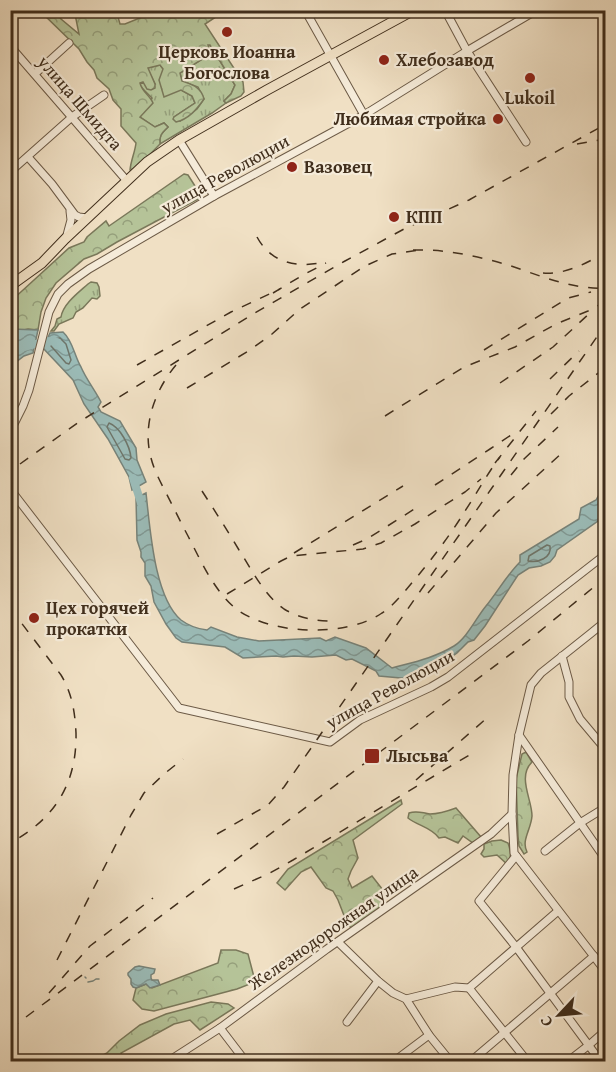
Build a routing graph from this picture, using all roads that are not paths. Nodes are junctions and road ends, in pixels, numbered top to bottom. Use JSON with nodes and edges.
{"nodes":[{"id":1,"x":21,"y":10,"type":"edge"},
{"id":2,"x":305,"y":10,"type":"edge"},
{"id":3,"x":414,"y":10,"type":"edge"},
{"id":4,"x":446,"y":10,"type":"edge"},
{"id":5,"x":517,"y":10,"type":"edge"},
{"id":6,"x":537,"y":10,"type":"edge"},
{"id":7,"x":10,"y":18,"type":"edge"},
{"id":8,"x":522,"y":19,"type":"junction"},
{"id":9,"x":69,"y":43,"type":"dead end"},
{"id":10,"x":10,"y":46,"type":"edge"},
{"id":11,"x":467,"y":51,"type":"junction"},
{"id":12,"x":331,"y":55,"type":"junction"},
{"id":13,"x":36,"y":74,"type":"junction"},
{"id":14,"x":104,"y":95,"type":"dead end"},
{"id":15,"x":364,"y":115,"type":"junction"},
{"id":16,"x":72,"y":117,"type":"junction"},
{"id":17,"x":179,"y":140,"type":"junction"},
{"id":18,"x":526,"y":141,"type":"dead end"},
{"id":19,"x":28,"y":157,"type":"junction"},
{"id":20,"x":10,"y":172,"type":"edge"},
{"id":21,"x":127,"y":180,"type":"junction"},
{"id":22,"x":214,"y":196,"type":"junction"},
{"id":23,"x":70,"y":208,"type":"junction"},
{"id":24,"x":87,"y":218,"type":"junction"},
{"id":25,"x":65,"y":239,"type":"junction"},
{"id":26,"x":10,"y":286,"type":"edge"},
{"id":27,"x":10,"y":432,"type":"edge"},
{"id":28,"x":10,"y":489,"type":"edge"},
{"id":29,"x":606,"y":554,"type":"edge"},
{"id":30,"x":606,"y":621,"type":"edge"},
{"id":31,"x":562,"y":656,"type":"junction"},
{"id":32,"x":519,"y":735,"type":"junction"},
{"id":33,"x":606,"y":750,"type":"edge"},
{"id":34,"x":606,"y":807,"type":"edge"},
{"id":35,"x":512,"y":814,"type":"junction"},
{"id":36,"x":580,"y":823,"type":"junction"},
{"id":37,"x":545,"y":851,"type":"dead end"},
{"id":38,"x":516,"y":856,"type":"junction"},
{"id":39,"x":606,"y":860,"type":"edge"},
{"id":40,"x":558,"y":911,"type":"junction"},
{"id":41,"x":338,"y":942,"type":"junction"},
{"id":42,"x":516,"y":947,"type":"junction"},
{"id":43,"x":594,"y":956,"type":"junction"},
{"id":44,"x":603,"y":962,"type":"edge"},
{"id":45,"x":606,"y":972,"type":"edge"},
{"id":46,"x":378,"y":981,"type":"junction"},
{"id":47,"x":469,"y":988,"type":"junction"},
{"id":48,"x":551,"y":993,"type":"junction"},
{"id":49,"x":406,"y":999,"type":"junction"},
{"id":50,"x":347,"y":1022,"type":"dead end"},
{"id":51,"x":220,"y":1028,"type":"junction"},
{"id":52,"x":606,"y":1030,"type":"edge"},
{"id":53,"x":505,"y":1031,"type":"junction"},
{"id":54,"x":429,"y":1035,"type":"junction"},
{"id":55,"x":589,"y":1045,"type":"junction"},
{"id":56,"x":169,"y":1061,"type":"edge"},
{"id":57,"x":246,"y":1062,"type":"edge"},
{"id":58,"x":393,"y":1062,"type":"edge"},
{"id":59,"x":451,"y":1062,"type":"edge"},
{"id":60,"x":470,"y":1062,"type":"edge"},
{"id":61,"x":528,"y":1062,"type":"edge"},
{"id":62,"x":567,"y":1062,"type":"edge"},
{"id":63,"x":602,"y":1062,"type":"edge"}],
"edges":[{"from":1,"to":7,"type":"street"},
{"from":2,"to":12,"type":"street"},
{"from":3,"to":12,"type":"main road"},
{"from":4,"to":11,"type":"street"},
{"from":5,"to":8,"type":"street"},
{"from":6,"to":8,"type":"street","name":"улица Революции"},
{"from":8,"to":11,"type":"street","name":"улица Революции"},
{"from":9,"to":13,"type":"street"},
{"from":10,"to":13,"type":"street","name":"улица Шмидта"},
{"from":11,"to":15,"type":"street","name":"улица Революции"},
{"from":11,"to":18,"type":"street"},
{"from":12,"to":15,"type":"street"},
{"from":12,"to":17,"type":"main road"},
{"from":13,"to":16,"type":"street","name":"улица Шмидта"},
{"from":14,"to":16,"type":"street"},
{"from":15,"to":22,"type":"street","name":"улица Революции"},
{"from":16,"to":19,"type":"street"},
{"from":16,"to":21,"type":"street","name":"улица Шмидта"},
{"from":17,"to":21,"type":"main road"},
{"from":17,"to":22,"type":"street"},
{"from":19,"to":20,"type":"street"},
{"from":19,"to":23,"type":"street"},
{"from":21,"to":24,"type":"main road"},
{"from":22,"to":27,"type":"street","name":"улица Революции"},
{"from":23,"to":24,"type":"street"},
{"from":23,"to":25,"type":"street"},
{"from":24,"to":25,"type":"main road"},
{"from":25,"to":26,"type":"main road"},
{"from":28,"to":29,"type":"street","name":"улица Революции"},
{"from":30,"to":31,"type":"street"},
{"from":31,"to":32,"type":"street"},
{"from":31,"to":33,"type":"street"},
{"from":32,"to":35,"type":"street"},
{"from":32,"to":36,"type":"street"},
{"from":34,"to":36,"type":"street"},
{"from":35,"to":38,"type":"street"},
{"from":35,"to":41,"type":"street","name":"Железнодорожная улица"},
{"from":36,"to":37,"type":"street"},
{"from":36,"to":39,"type":"street"},
{"from":38,"to":40,"type":"street"},
{"from":38,"to":42,"type":"street"},
{"from":40,"to":42,"type":"street"},
{"from":40,"to":43,"type":"street"},
{"from":41,"to":46,"type":"street"},
{"from":41,"to":51,"type":"street","name":"Железнодорожная улица"},
{"from":42,"to":47,"type":"street"},
{"from":42,"to":48,"type":"street"},
{"from":43,"to":44,"type":"street"},
{"from":43,"to":48,"type":"street"},
{"from":44,"to":45,"type":"street"},
{"from":46,"to":49,"type":"street"},
{"from":46,"to":50,"type":"street"},
{"from":47,"to":49,"type":"street"},
{"from":47,"to":53,"type":"street"},
{"from":48,"to":53,"type":"street"},
{"from":48,"to":55,"type":"street"},
{"from":49,"to":54,"type":"street"},
{"from":51,"to":56,"type":"street","name":"Железнодорожная улица"},
{"from":51,"to":57,"type":"street"},
{"from":52,"to":55,"type":"street"},
{"from":53,"to":60,"type":"street"},
{"from":53,"to":61,"type":"street"},
{"from":54,"to":58,"type":"street"},
{"from":54,"to":59,"type":"street"},
{"from":55,"to":62,"type":"street"},
{"from":55,"to":63,"type":"street"}]}
